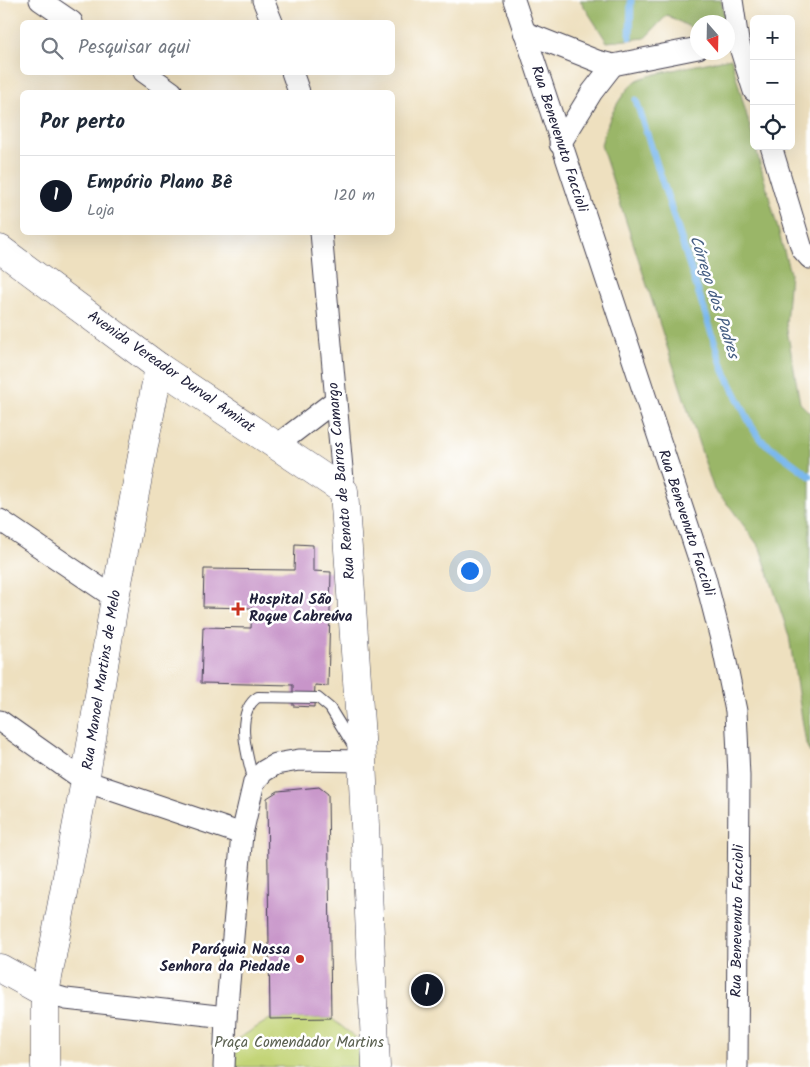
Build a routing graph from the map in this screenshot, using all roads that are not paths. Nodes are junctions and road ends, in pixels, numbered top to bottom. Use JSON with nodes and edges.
{"nodes":[{"id":1,"x":40,"y":0,"type":"edge"},
{"id":2,"x":264,"y":0,"type":"edge"},
{"id":3,"x":514,"y":0,"type":"edge"},
{"id":4,"x":732,"y":0,"type":"edge"},
{"id":5,"x":732,"y":15,"type":"edge"},
{"id":6,"x":69,"y":20,"type":"edge"},
{"id":7,"x":271,"y":20,"type":"edge"},
{"id":8,"x":524,"y":32,"type":"junction"},
{"id":9,"x":735,"y":47,"type":"edge"},
{"id":10,"x":690,"y":50,"type":"edge"},
{"id":11,"x":614,"y":66,"type":"junction"},
{"id":12,"x":148,"y":75,"type":"edge"},
{"id":13,"x":293,"y":75,"type":"edge"},
{"id":14,"x":750,"y":82,"type":"edge"},
{"id":15,"x":169,"y":90,"type":"edge"},
{"id":16,"x":298,"y":90,"type":"edge"},
{"id":17,"x":560,"y":144,"type":"junction"},
{"id":18,"x":772,"y":150,"type":"edge"},
{"id":19,"x":321,"y":235,"type":"edge"},
{"id":20,"x":0,"y":249,"type":"edge"},
{"id":21,"x":810,"y":258,"type":"edge"},
{"id":22,"x":159,"y":367,"type":"junction"},
{"id":23,"x":336,"y":400,"type":"junction"},
{"id":24,"x":277,"y":445,"type":"junction"},
{"id":25,"x":344,"y":491,"type":"junction"},
{"id":26,"x":0,"y":520,"type":"edge"},
{"id":27,"x":115,"y":598,"type":"junction"},
{"id":28,"x":0,"y":721,"type":"edge"},
{"id":29,"x":362,"y":761,"type":"junction"},
{"id":30,"x":85,"y":781,"type":"junction"},
{"id":31,"x":254,"y":782,"type":"junction"},
{"id":32,"x":242,"y":834,"type":"junction"},
{"id":33,"x":0,"y":968,"type":"edge"},
{"id":34,"x":45,"y":993,"type":"junction"},
{"id":35,"x":226,"y":1017,"type":"junction"},
{"id":36,"x":46,"y":1067,"type":"edge"},
{"id":37,"x":224,"y":1067,"type":"edge"},
{"id":38,"x":376,"y":1067,"type":"edge"},
{"id":39,"x":737,"y":1067,"type":"edge"}],
"edges":[{"from":1,"to":6,"type":"street"},
{"from":2,"to":7,"type":"street"},
{"from":3,"to":8,"type":"street","name":"Rua Benevenuto Faccioli"},
{"from":4,"to":5,"type":"street"},
{"from":8,"to":11,"type":"street"},
{"from":8,"to":17,"type":"street","name":"Rua Benevenuto Faccioli"},
{"from":9,"to":14,"type":"street"},
{"from":10,"to":11,"type":"street"},
{"from":11,"to":17,"type":"street"},
{"from":12,"to":15,"type":"street"},
{"from":13,"to":16,"type":"street"},
{"from":17,"to":39,"type":"street","name":"Rua Benevenuto Faccioli"},
{"from":18,"to":21,"type":"street"},
{"from":19,"to":23,"type":"street","name":"Rua Renato de Barros Camargo"},
{"from":20,"to":22,"type":"street","name":"Avenida Vereador Durval Amirat"},
{"from":22,"to":24,"type":"street","name":"Avenida Vereador Durval Amirat"},
{"from":22,"to":27,"type":"street","name":"Rua Manoel Martins de Melo"},
{"from":23,"to":24,"type":"street"},
{"from":23,"to":25,"type":"street","name":"Rua Renato de Barros Camargo"},
{"from":24,"to":25,"type":"street","name":"Avenida Vereador Durval Amirat"},
{"from":25,"to":29,"type":"street","name":"Rua Renato de Barros Camargo"},
{"from":26,"to":27,"type":"street"},
{"from":27,"to":30,"type":"street","name":"Rua Manoel Martins de Melo"},
{"from":28,"to":30,"type":"street"},
{"from":29,"to":31,"type":"street"},
{"from":29,"to":31,"type":"lane"},
{"from":29,"to":38,"type":"street"},
{"from":30,"to":32,"type":"street"},
{"from":30,"to":34,"type":"street","name":"Rua Manoel Martins de Melo"},
{"from":31,"to":32,"type":"street"},
{"from":32,"to":35,"type":"street"},
{"from":33,"to":34,"type":"street"},
{"from":34,"to":35,"type":"street"},
{"from":34,"to":36,"type":"street","name":"Rua Manoel Martins de Melo"},
{"from":35,"to":37,"type":"street"}]}
